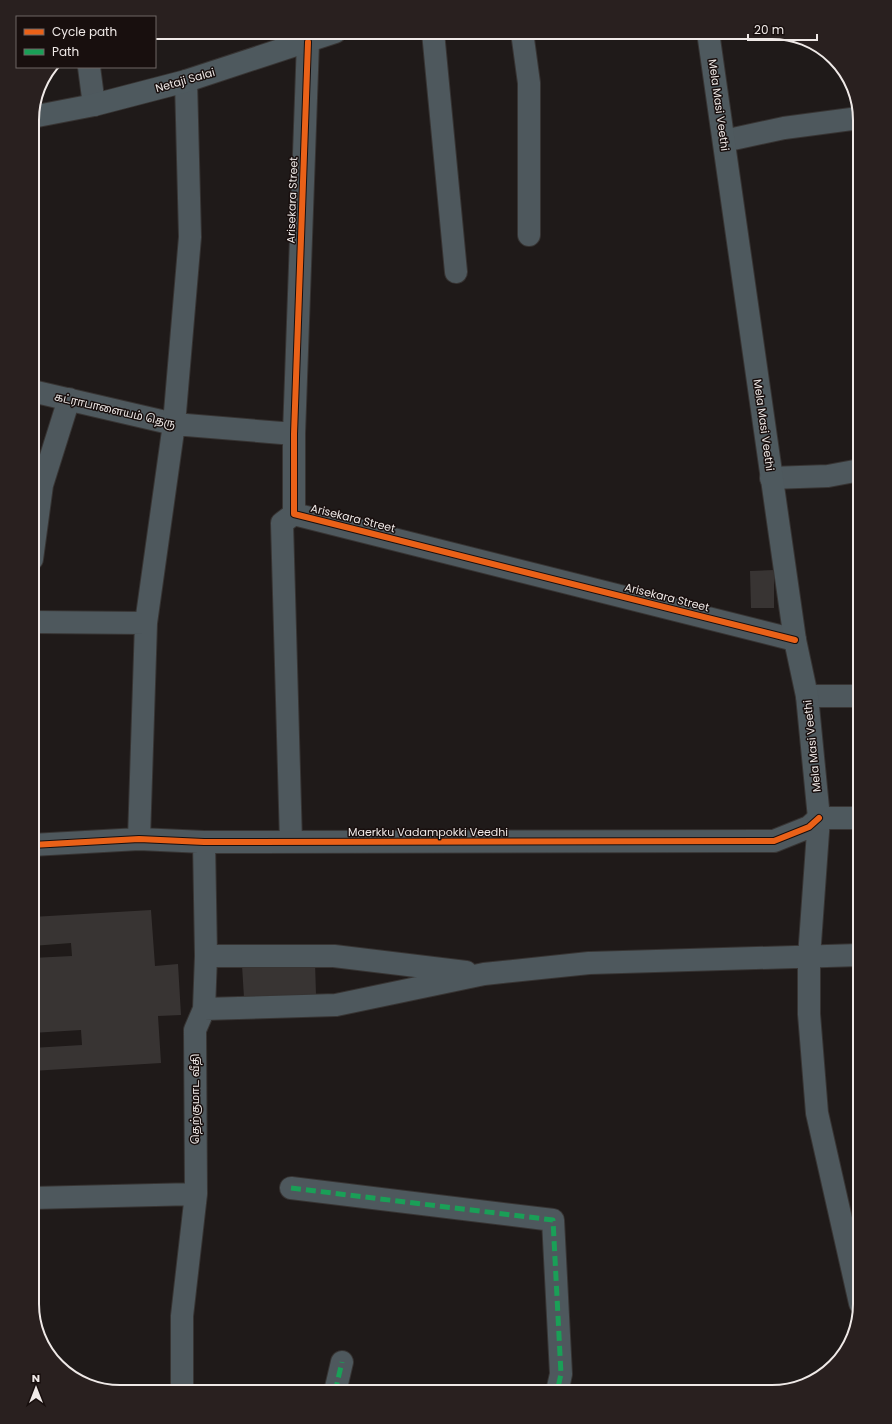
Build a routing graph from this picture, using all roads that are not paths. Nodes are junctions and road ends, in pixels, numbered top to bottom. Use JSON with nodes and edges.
{"nodes":[{"id":1,"x":316,"y":39,"type":"edge"},
{"id":2,"x":434,"y":39,"type":"edge"},
{"id":3,"x":523,"y":39,"type":"edge"},
{"id":4,"x":709,"y":39,"type":"edge"},
{"id":5,"x":308,"y":42,"type":"junction"},
{"id":6,"x":89,"y":68,"type":"edge"},
{"id":7,"x":186,"y":81,"type":"junction"},
{"id":8,"x":94,"y":105,"type":"junction"},
{"id":9,"x":39,"y":116,"type":"edge"},
{"id":10,"x":853,"y":119,"type":"edge"},
{"id":11,"x":724,"y":141,"type":"junction"},
{"id":12,"x":529,"y":236,"type":"dead end"},
{"id":13,"x":456,"y":272,"type":"dead end"},
{"id":14,"x":39,"y":393,"type":"edge"},
{"id":15,"x":69,"y":399,"type":"junction"},
{"id":16,"x":174,"y":424,"type":"junction"},
{"id":17,"x":294,"y":434,"type":"junction"},
{"id":18,"x":853,"y":471,"type":"edge"},
{"id":19,"x":771,"y":478,"type":"junction"},
{"id":20,"x":39,"y":507,"type":"edge"},
{"id":21,"x":294,"y":514,"type":"junction"},
{"id":22,"x":39,"y":622,"type":"edge"},
{"id":23,"x":146,"y":624,"type":"junction"},
{"id":24,"x":795,"y":640,"type":"junction"},
{"id":25,"x":807,"y":696,"type":"junction"},
{"id":26,"x":853,"y":696,"type":"edge"},
{"id":27,"x":819,"y":818,"type":"junction"},
{"id":28,"x":853,"y":818,"type":"edge"},
{"id":29,"x":139,"y":839,"type":"junction"},
{"id":30,"x":204,"y":842,"type":"junction"},
{"id":31,"x":291,"y":842,"type":"junction"},
{"id":32,"x":39,"y":845,"type":"edge"},
{"id":33,"x":853,"y":955,"type":"edge"},
{"id":34,"x":206,"y":956,"type":"junction"},
{"id":35,"x":809,"y":957,"type":"junction"},
{"id":36,"x":484,"y":974,"type":"junction"},
{"id":37,"x":204,"y":1009,"type":"junction"},
{"id":38,"x":291,"y":1188,"type":"dead end"},
{"id":39,"x":196,"y":1194,"type":"junction"},
{"id":40,"x":39,"y":1198,"type":"edge"},
{"id":41,"x":853,"y":1273,"type":"edge"},
{"id":42,"x":342,"y":1362,"type":"dead end"},
{"id":43,"x":182,"y":1385,"type":"edge"},
{"id":44,"x":337,"y":1385,"type":"edge"},
{"id":45,"x":559,"y":1385,"type":"edge"}],
"edges":[{"from":1,"to":5,"type":"main road","name":"Netaji Salai"},
{"from":2,"to":13,"type":"street"},
{"from":3,"to":12,"type":"street"},
{"from":4,"to":11,"type":"main road","name":"Mela Masi Veethi"},
{"from":5,"to":7,"type":"main road","name":"Netaji Salai"},
{"from":5,"to":17,"type":"street","name":"Arisekara Street"},
{"from":6,"to":8,"type":"street"},
{"from":7,"to":8,"type":"main road","name":"Netaji Salai"},
{"from":7,"to":16,"type":"street"},
{"from":8,"to":9,"type":"main road","name":"Netaji Salai"},
{"from":10,"to":11,"type":"street"},
{"from":11,"to":19,"type":"main road","name":"Mela Masi Veethi"},
{"from":14,"to":15,"type":"street","name":"கட்ராபாளையம் தெரு"},
{"from":15,"to":16,"type":"street","name":"கட்ராபாளையம் தெரு"},
{"from":15,"to":20,"type":"street"},
{"from":16,"to":17,"type":"street","name":"கட்ராபாளையம் தெரு"},
{"from":16,"to":23,"type":"street"},
{"from":17,"to":21,"type":"street","name":"Arisekara Street"},
{"from":18,"to":19,"type":"street"},
{"from":19,"to":24,"type":"main road","name":"Mela Masi Veethi"},
{"from":21,"to":24,"type":"street","name":"Arisekara Street"},
{"from":21,"to":31,"type":"street"},
{"from":22,"to":23,"type":"street"},
{"from":23,"to":29,"type":"street"},
{"from":24,"to":25,"type":"main road","name":"Mela Masi Veethi"},
{"from":25,"to":26,"type":"street"},
{"from":25,"to":27,"type":"main road","name":"Mela Masi Veethi"},
{"from":27,"to":28,"type":"main road"},
{"from":27,"to":31,"type":"street","name":"Maerkku Vadampokki Veedhi"},
{"from":27,"to":35,"type":"street"},
{"from":29,"to":30,"type":"street","name":"Maerkku Vadampokki Veedhi"},
{"from":29,"to":32,"type":"street","name":"Maerkku Vadampokki Veedhi"},
{"from":30,"to":31,"type":"street","name":"Maerkku Vadampokki Veedhi"},
{"from":30,"to":34,"type":"street","name":"தெற்குமாட வீதி"},
{"from":33,"to":35,"type":"street"},
{"from":34,"to":36,"type":"street"},
{"from":34,"to":37,"type":"street","name":"தெற்குமாட வீதி"},
{"from":35,"to":36,"type":"street"},
{"from":35,"to":41,"type":"street"},
{"from":36,"to":37,"type":"street"},
{"from":37,"to":39,"type":"street","name":"தெற்குமாட வீதி"},
{"from":38,"to":45,"type":"street"},
{"from":39,"to":40,"type":"street"},
{"from":39,"to":43,"type":"street","name":"தெற்குமாட வீதி"},
{"from":42,"to":44,"type":"street"}]}
